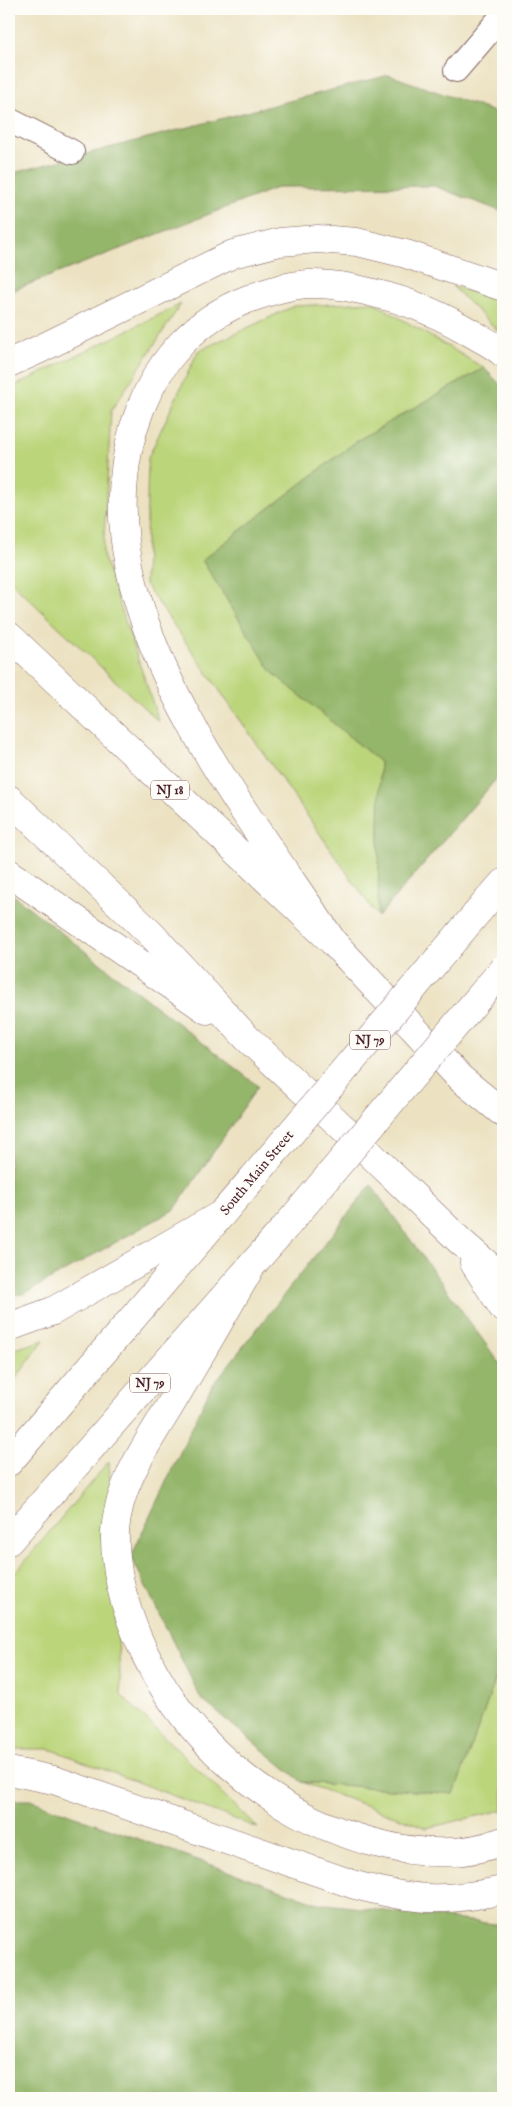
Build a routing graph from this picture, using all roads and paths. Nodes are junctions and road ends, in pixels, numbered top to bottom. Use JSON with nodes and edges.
{"nodes":[{"id":1,"x":503,"y":16,"type":"edge"},
{"id":2,"x":456,"y":70,"type":"dead end"},
{"id":3,"x":9,"y":120,"type":"edge"},
{"id":4,"x":72,"y":152,"type":"dead end"},
{"id":5,"x":503,"y":287,"type":"edge"},
{"id":6,"x":503,"y":353,"type":"edge"},
{"id":7,"x":9,"y":363,"type":"edge"},
{"id":8,"x":9,"y":636,"type":"edge"},
{"id":9,"x":9,"y":799,"type":"edge"},
{"id":10,"x":9,"y":873,"type":"edge"},
{"id":11,"x":496,"y":891,"type":"edge"},
{"id":12,"x":333,"y":942,"type":"junction"},
{"id":13,"x":503,"y":969,"type":"edge"},
{"id":14,"x":247,"y":1038,"type":"junction"},
{"id":15,"x":460,"y":1078,"type":"junction"},
{"id":16,"x":503,"y":1105,"type":"edge"},
{"id":17,"x":503,"y":1113,"type":"edge"},
{"id":18,"x":222,"y":1214,"type":"junction"},
{"id":19,"x":460,"y":1241,"type":"junction"},
{"id":20,"x":248,"y":1272,"type":"junction"},
{"id":21,"x":503,"y":1278,"type":"edge"},
{"id":22,"x":503,"y":1308,"type":"edge"},
{"id":23,"x":9,"y":1328,"type":"edge"},
{"id":24,"x":9,"y":1462,"type":"edge"},
{"id":25,"x":9,"y":1542,"type":"edge"},
{"id":26,"x":9,"y":1771,"type":"edge"},
{"id":27,"x":503,"y":1841,"type":"edge"},
{"id":28,"x":503,"y":1890,"type":"edge"}],
"edges":[{"from":1,"to":2,"type":"street"},
{"from":3,"to":4,"type":"street"},
{"from":5,"to":7,"type":"main road"},
{"from":6,"to":12,"type":"main road"},
{"from":8,"to":12,"type":"main road","number":"NJ 18"},
{"from":9,"to":14,"type":"main road"},
{"from":10,"to":14,"type":"main road"},
{"from":11,"to":18,"type":"main road","name":"South Main Street","number":"NJ 79","bridge":true},
{"from":12,"to":15,"type":"main road","number":"NJ 18"},
{"from":13,"to":20,"type":"main road","number":"NJ 79","bridge":true},
{"from":14,"to":19,"type":"main road"},
{"from":15,"to":16,"type":"main road"},
{"from":15,"to":17,"type":"main road","number":"NJ 18"},
{"from":18,"to":23,"type":"main road"},
{"from":18,"to":24,"type":"main road","name":"South Main Street","number":"NJ 79"},
{"from":19,"to":21,"type":"main road"},
{"from":19,"to":22,"type":"main road"},
{"from":20,"to":25,"type":"main road","number":"NJ 79"},
{"from":20,"to":27,"type":"main road"},
{"from":26,"to":28,"type":"main road"}]}
